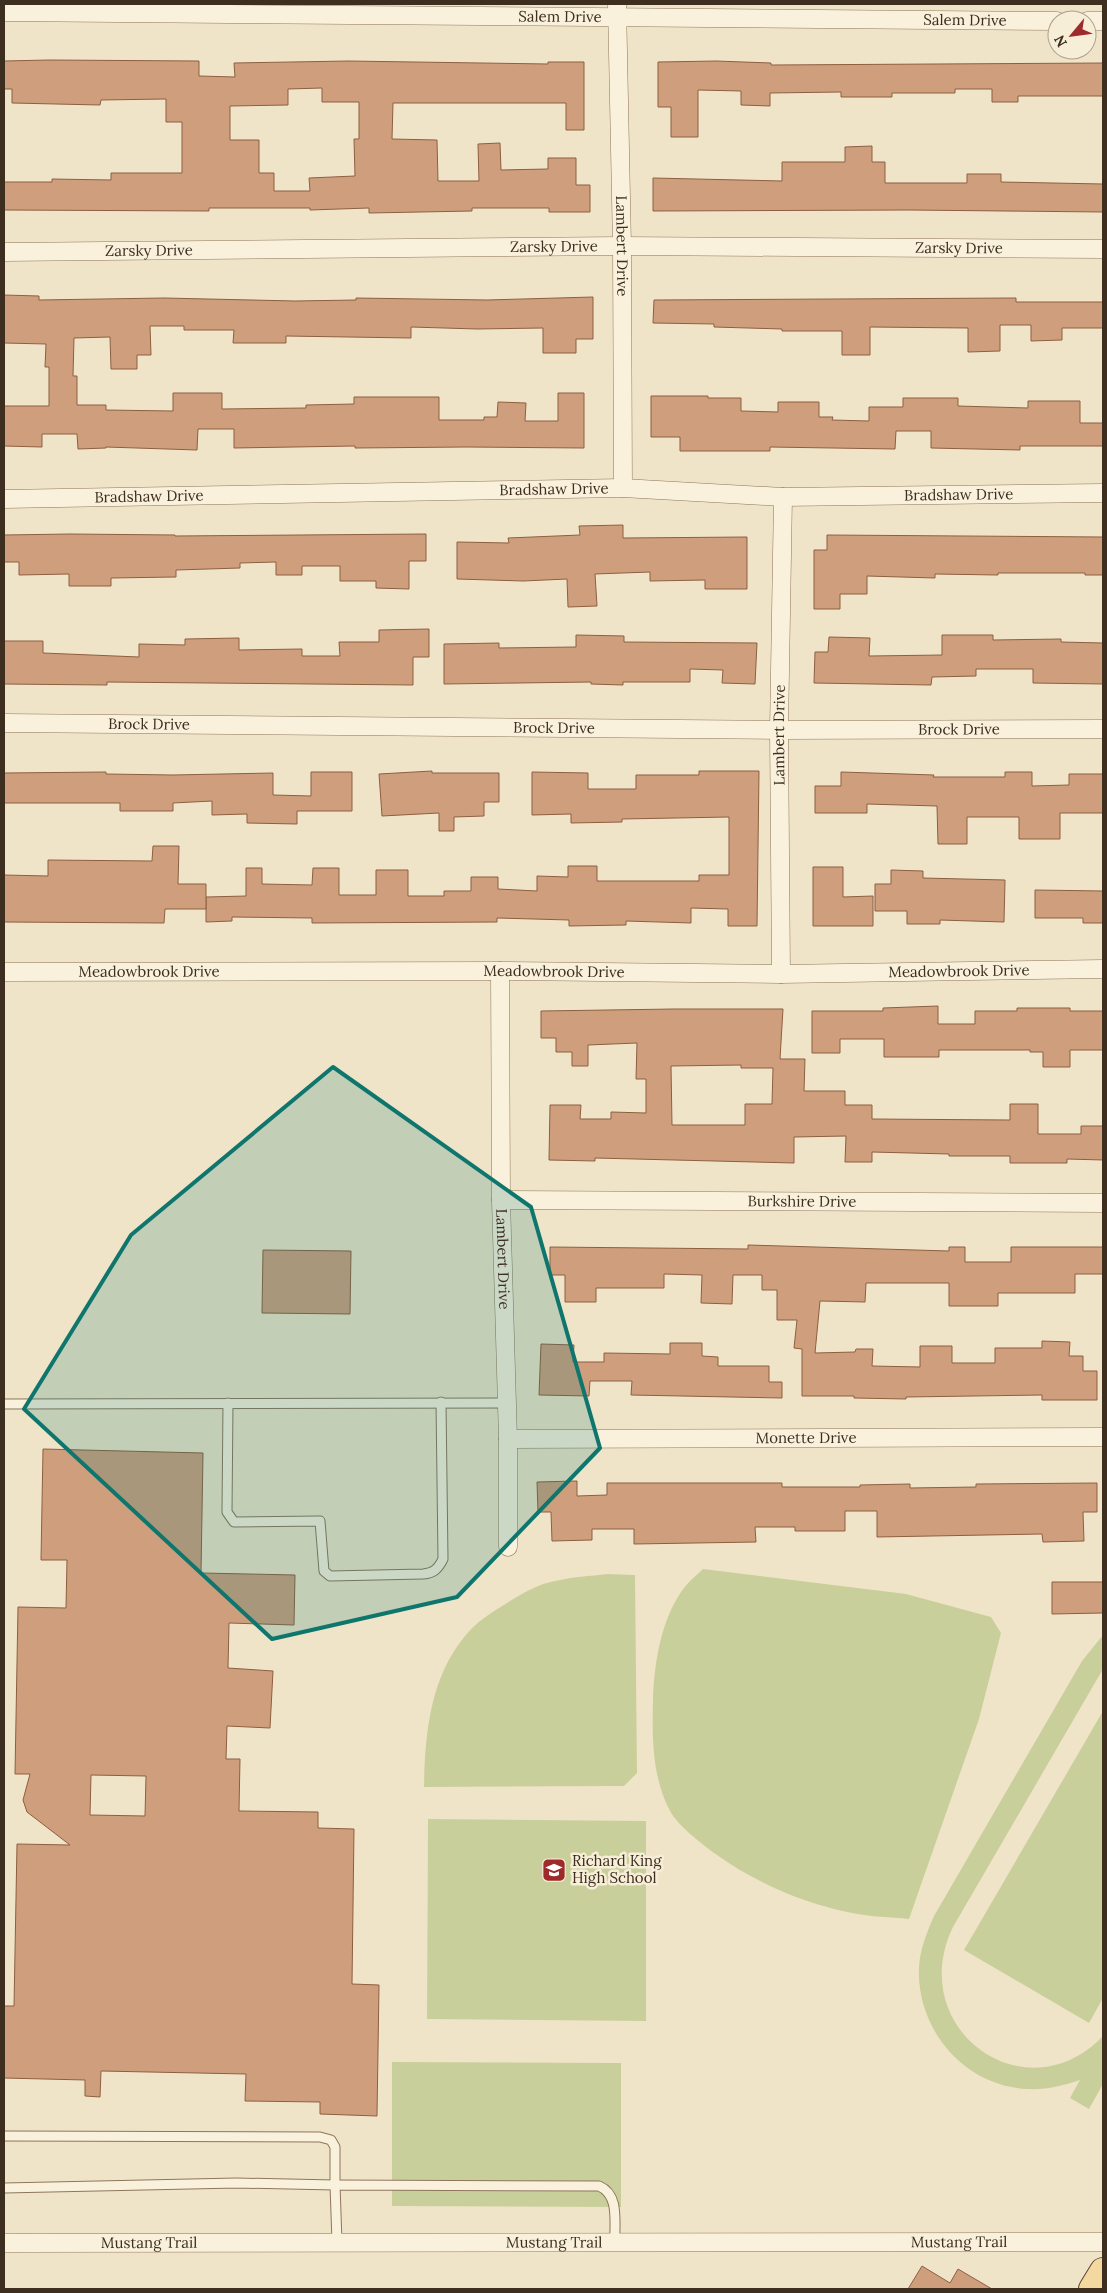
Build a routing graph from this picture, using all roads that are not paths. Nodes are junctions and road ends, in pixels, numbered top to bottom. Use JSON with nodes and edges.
{"nodes":[{"id":1,"x":617,"y":11,"type":"edge"},
{"id":2,"x":4,"y":12,"type":"edge"},
{"id":3,"x":1047,"y":21,"type":"edge"},
{"id":4,"x":622,"y":246,"type":"junction"},
{"id":5,"x":1103,"y":248,"type":"edge"},
{"id":6,"x":4,"y":252,"type":"edge"},
{"id":7,"x":623,"y":488,"type":"junction"},
{"id":8,"x":1103,"y":493,"type":"edge"},
{"id":9,"x":783,"y":496,"type":"junction"},
{"id":10,"x":4,"y":499,"type":"edge"},
{"id":11,"x":4,"y":723,"type":"edge"},
{"id":12,"x":1103,"y":729,"type":"edge"},
{"id":13,"x":779,"y":730,"type":"junction"},
{"id":14,"x":1103,"y":969,"type":"edge"},
{"id":15,"x":500,"y":971,"type":"junction"},
{"id":16,"x":4,"y":972,"type":"edge"},
{"id":17,"x":781,"y":974,"type":"junction"},
{"id":18,"x":501,"y":1200,"type":"junction"},
{"id":19,"x":1103,"y":1202,"type":"edge"},
{"id":20,"x":441,"y":1402,"type":"junction"},
{"id":21,"x":228,"y":1403,"type":"junction"},
{"id":22,"x":507,"y":1403,"type":"junction"},
{"id":23,"x":4,"y":1404,"type":"edge"},
{"id":24,"x":1103,"y":1437,"type":"edge"},
{"id":25,"x":508,"y":1439,"type":"junction"},
{"id":26,"x":508,"y":1547,"type":"dead end"},
{"id":27,"x":4,"y":2136,"type":"edge"},
{"id":28,"x":335,"y":2185,"type":"junction"},
{"id":29,"x":4,"y":2188,"type":"edge"},
{"id":30,"x":337,"y":2242,"type":"junction"},
{"id":31,"x":616,"y":2242,"type":"junction"},
{"id":32,"x":1103,"y":2242,"type":"edge"},
{"id":33,"x":4,"y":2243,"type":"edge"},
{"id":34,"x":1103,"y":2271,"type":"edge"},
{"id":35,"x":1092,"y":2289,"type":"edge"}],
"edges":[{"from":1,"to":2,"type":"street","name":"Salem Drive"},
{"from":1,"to":3,"type":"street","name":"Salem Drive"},
{"from":1,"to":4,"type":"street","name":"Lambert Drive"},
{"from":4,"to":5,"type":"street","name":"Zarsky Drive"},
{"from":4,"to":6,"type":"street","name":"Zarsky Drive"},
{"from":4,"to":7,"type":"street","name":"Lambert Drive"},
{"from":7,"to":9,"type":"street","name":"Bradshaw Drive"},
{"from":7,"to":10,"type":"street","name":"Bradshaw Drive"},
{"from":8,"to":9,"type":"street","name":"Bradshaw Drive"},
{"from":9,"to":13,"type":"street","name":"Lambert Drive"},
{"from":11,"to":13,"type":"street","name":"Brock Drive"},
{"from":12,"to":13,"type":"street","name":"Brock Drive"},
{"from":13,"to":17,"type":"street","name":"Lambert Drive"},
{"from":14,"to":17,"type":"street","name":"Meadowbrook Drive"},
{"from":15,"to":16,"type":"street","name":"Meadowbrook Drive"},
{"from":15,"to":17,"type":"street","name":"Meadowbrook Drive"},
{"from":15,"to":18,"type":"street","name":"Lambert Drive"},
{"from":18,"to":19,"type":"street","name":"Burkshire Drive"},
{"from":18,"to":22,"type":"street","name":"Lambert Drive"},
{"from":20,"to":21,"type":"lane"},
{"from":20,"to":21,"type":"lane"},
{"from":20,"to":22,"type":"lane"},
{"from":21,"to":23,"type":"lane"},
{"from":22,"to":25,"type":"street","name":"Lambert Drive"},
{"from":24,"to":25,"type":"street","name":"Monette Drive"},
{"from":25,"to":26,"type":"street","name":"Lambert Drive"},
{"from":27,"to":28,"type":"lane"},
{"from":28,"to":29,"type":"lane"},
{"from":28,"to":30,"type":"lane"},
{"from":28,"to":31,"type":"lane"},
{"from":30,"to":31,"type":"street","name":"Mustang Trail"},
{"from":30,"to":33,"type":"street","name":"Mustang Trail"},
{"from":31,"to":32,"type":"street","name":"Mustang Trail"},
{"from":34,"to":35,"type":"main road"}]}
